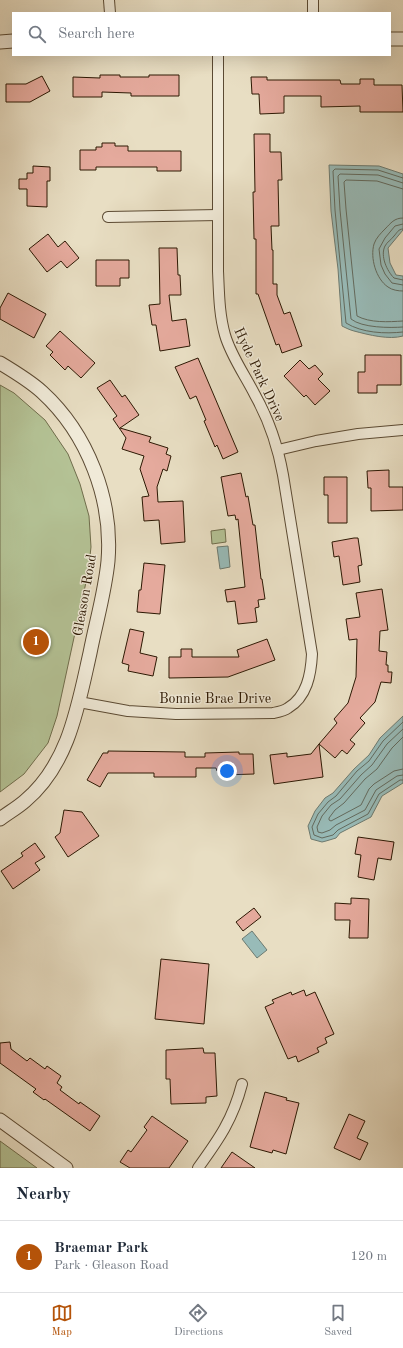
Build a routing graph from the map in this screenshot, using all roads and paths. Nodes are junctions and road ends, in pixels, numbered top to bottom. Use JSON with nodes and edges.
{"nodes":[{"id":1,"x":109,"y":0,"type":"edge"},
{"id":2,"x":313,"y":0,"type":"edge"},
{"id":3,"x":110,"y":12,"type":"edge"},
{"id":4,"x":313,"y":12,"type":"edge"},
{"id":5,"x":391,"y":39,"type":"edge"},
{"id":6,"x":403,"y":39,"type":"edge"},
{"id":7,"x":0,"y":42,"type":"edge"},
{"id":8,"x":12,"y":42,"type":"edge"},
{"id":9,"x":218,"y":56,"type":"edge"},
{"id":10,"x":218,"y":215,"type":"junction"},
{"id":11,"x":108,"y":217,"type":"dead end"},
{"id":12,"x":0,"y":363,"type":"edge"},
{"id":13,"x":403,"y":430,"type":"edge"},
{"id":14,"x":278,"y":450,"type":"junction"},
{"id":15,"x":312,"y":654,"type":"joint"},
{"id":16,"x":79,"y":702,"type":"junction"},
{"id":17,"x":0,"y":819,"type":"edge"},
{"id":18,"x":242,"y":1084,"type":"dead end"},
{"id":19,"x":0,"y":1120,"type":"edge"},
{"id":20,"x":66,"y":1168,"type":"edge"},
{"id":21,"x":198,"y":1168,"type":"edge"}],
"edges":[{"from":1,"to":3,"type":"street"},
{"from":2,"to":4,"type":"street"},
{"from":5,"to":6,"type":"street"},
{"from":7,"to":8,"type":"street"},
{"from":9,"to":10,"type":"street","name":"Hyde Park Drive"},
{"from":10,"to":11,"type":"street"},
{"from":10,"to":14,"type":"street","name":"Hyde Park Drive"},
{"from":12,"to":16,"type":"street","name":"Gleason Road"},
{"from":13,"to":14,"type":"street"},
{"from":14,"to":15,"type":"street","name":"Hyde Park Drive"},
{"from":15,"to":16,"type":"street","name":"Bonnie Brae Drive"},
{"from":16,"to":17,"type":"street","name":"Gleason Road"},
{"from":18,"to":21,"type":"street"},
{"from":19,"to":20,"type":"street"}]}
